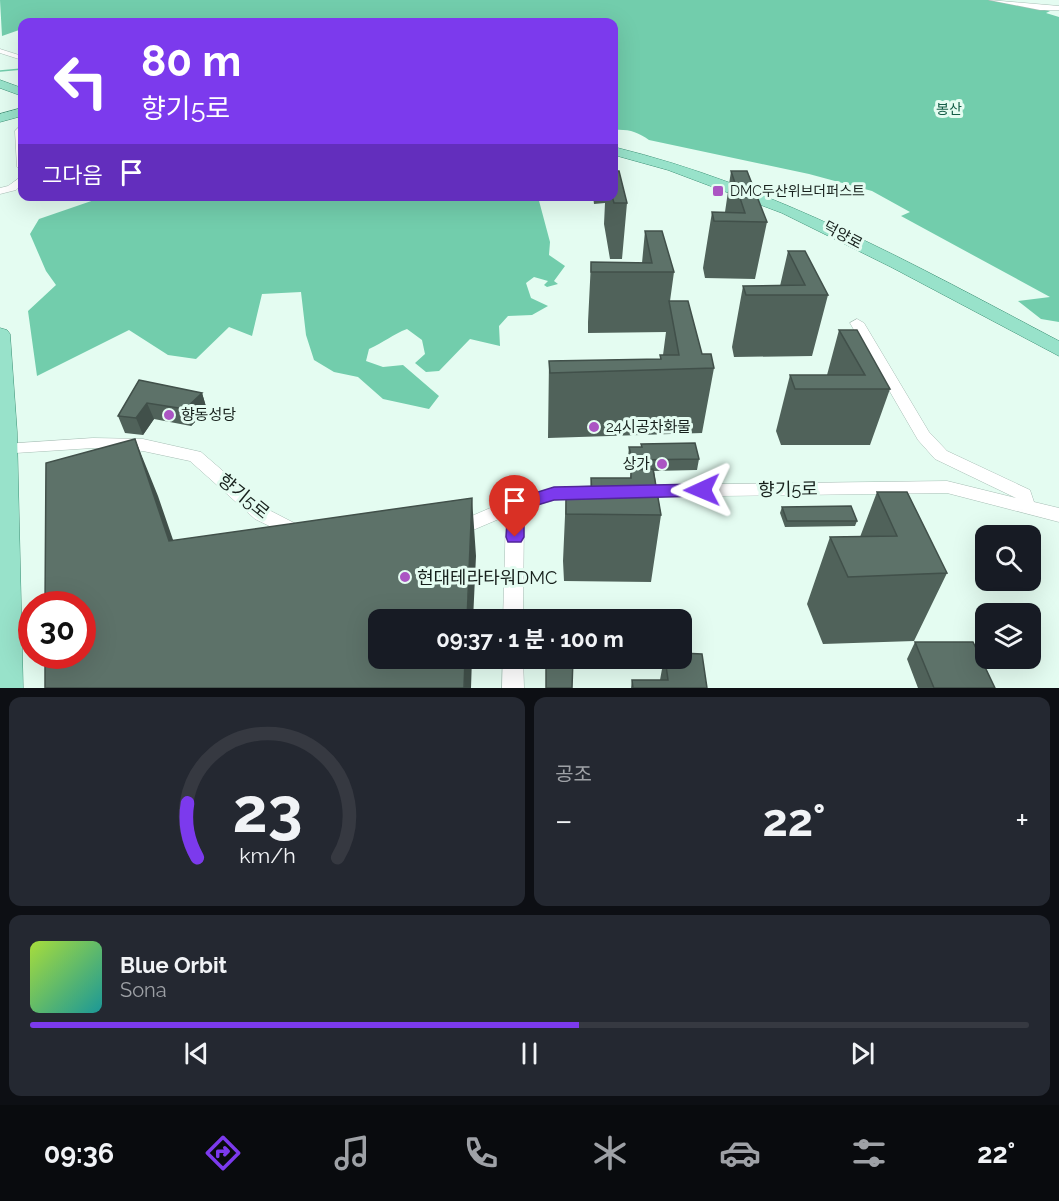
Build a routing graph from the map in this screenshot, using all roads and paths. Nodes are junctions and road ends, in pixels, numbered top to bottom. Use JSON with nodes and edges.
{"nodes":[{"id":1,"x":992,"y":0,"type":"edge"},
{"id":2,"x":1059,"y":8,"type":"edge"},
{"id":3,"x":0,"y":51,"type":"edge"},
{"id":4,"x":18,"y":57,"type":"edge"},
{"id":5,"x":0,"y":84,"type":"edge"},
{"id":6,"x":18,"y":91,"type":"edge"},
{"id":7,"x":0,"y":93,"type":"edge"},
{"id":8,"x":18,"y":93,"type":"edge"},
{"id":9,"x":0,"y":99,"type":"edge"},
{"id":10,"x":18,"y":100,"type":"edge"},
{"id":11,"x":0,"y":108,"type":"edge"},
{"id":12,"x":18,"y":110,"type":"edge"},
{"id":13,"x":18,"y":111,"type":"edge"},
{"id":14,"x":0,"y":118,"type":"edge"},
{"id":15,"x":618,"y":152,"type":"edge"},
{"id":16,"x":18,"y":183,"type":"edge"},
{"id":17,"x":0,"y":191,"type":"edge"},
{"id":18,"x":857,"y":322,"type":"dead end"},
{"id":19,"x":0,"y":334,"type":"edge"},
{"id":20,"x":1059,"y":350,"type":"edge"},
{"id":21,"x":3,"y":438,"type":"edge"},
{"id":22,"x":1025,"y":500,"type":"junction"},
{"id":23,"x":515,"y":505,"type":"junction"},
{"id":24,"x":1059,"y":513,"type":"edge"},
{"id":25,"x":441,"y":534,"type":"edge"},
{"id":26,"x":313,"y":538,"type":"edge"},
{"id":27,"x":513,"y":609,"type":"edge"},
{"id":28,"x":513,"y":669,"type":"edge"},
{"id":29,"x":8,"y":688,"type":"edge"},
{"id":30,"x":513,"y":688,"type":"edge"}],
"edges":[{"from":1,"to":2,"type":"street"},
{"from":3,"to":4,"type":"street"},
{"from":5,"to":6,"type":"main road"},
{"from":7,"to":8,"type":"main road"},
{"from":9,"to":10,"type":"main road"},
{"from":11,"to":12,"type":"main road"},
{"from":13,"to":14,"type":"main road"},
{"from":15,"to":20,"type":"main road","name":"덕양로"},
{"from":16,"to":17,"type":"street"},
{"from":18,"to":22,"type":"street"},
{"from":19,"to":21,"type":"main road"},
{"from":21,"to":26,"type":"street","name":"향기5로"},
{"from":21,"to":29,"type":"main road"},
{"from":22,"to":23,"type":"street","name":"향기5로"},
{"from":22,"to":24,"type":"street"},
{"from":23,"to":25,"type":"street","name":"향기5로"},
{"from":23,"to":27,"type":"street"},
{"from":28,"to":30,"type":"street"}]}
